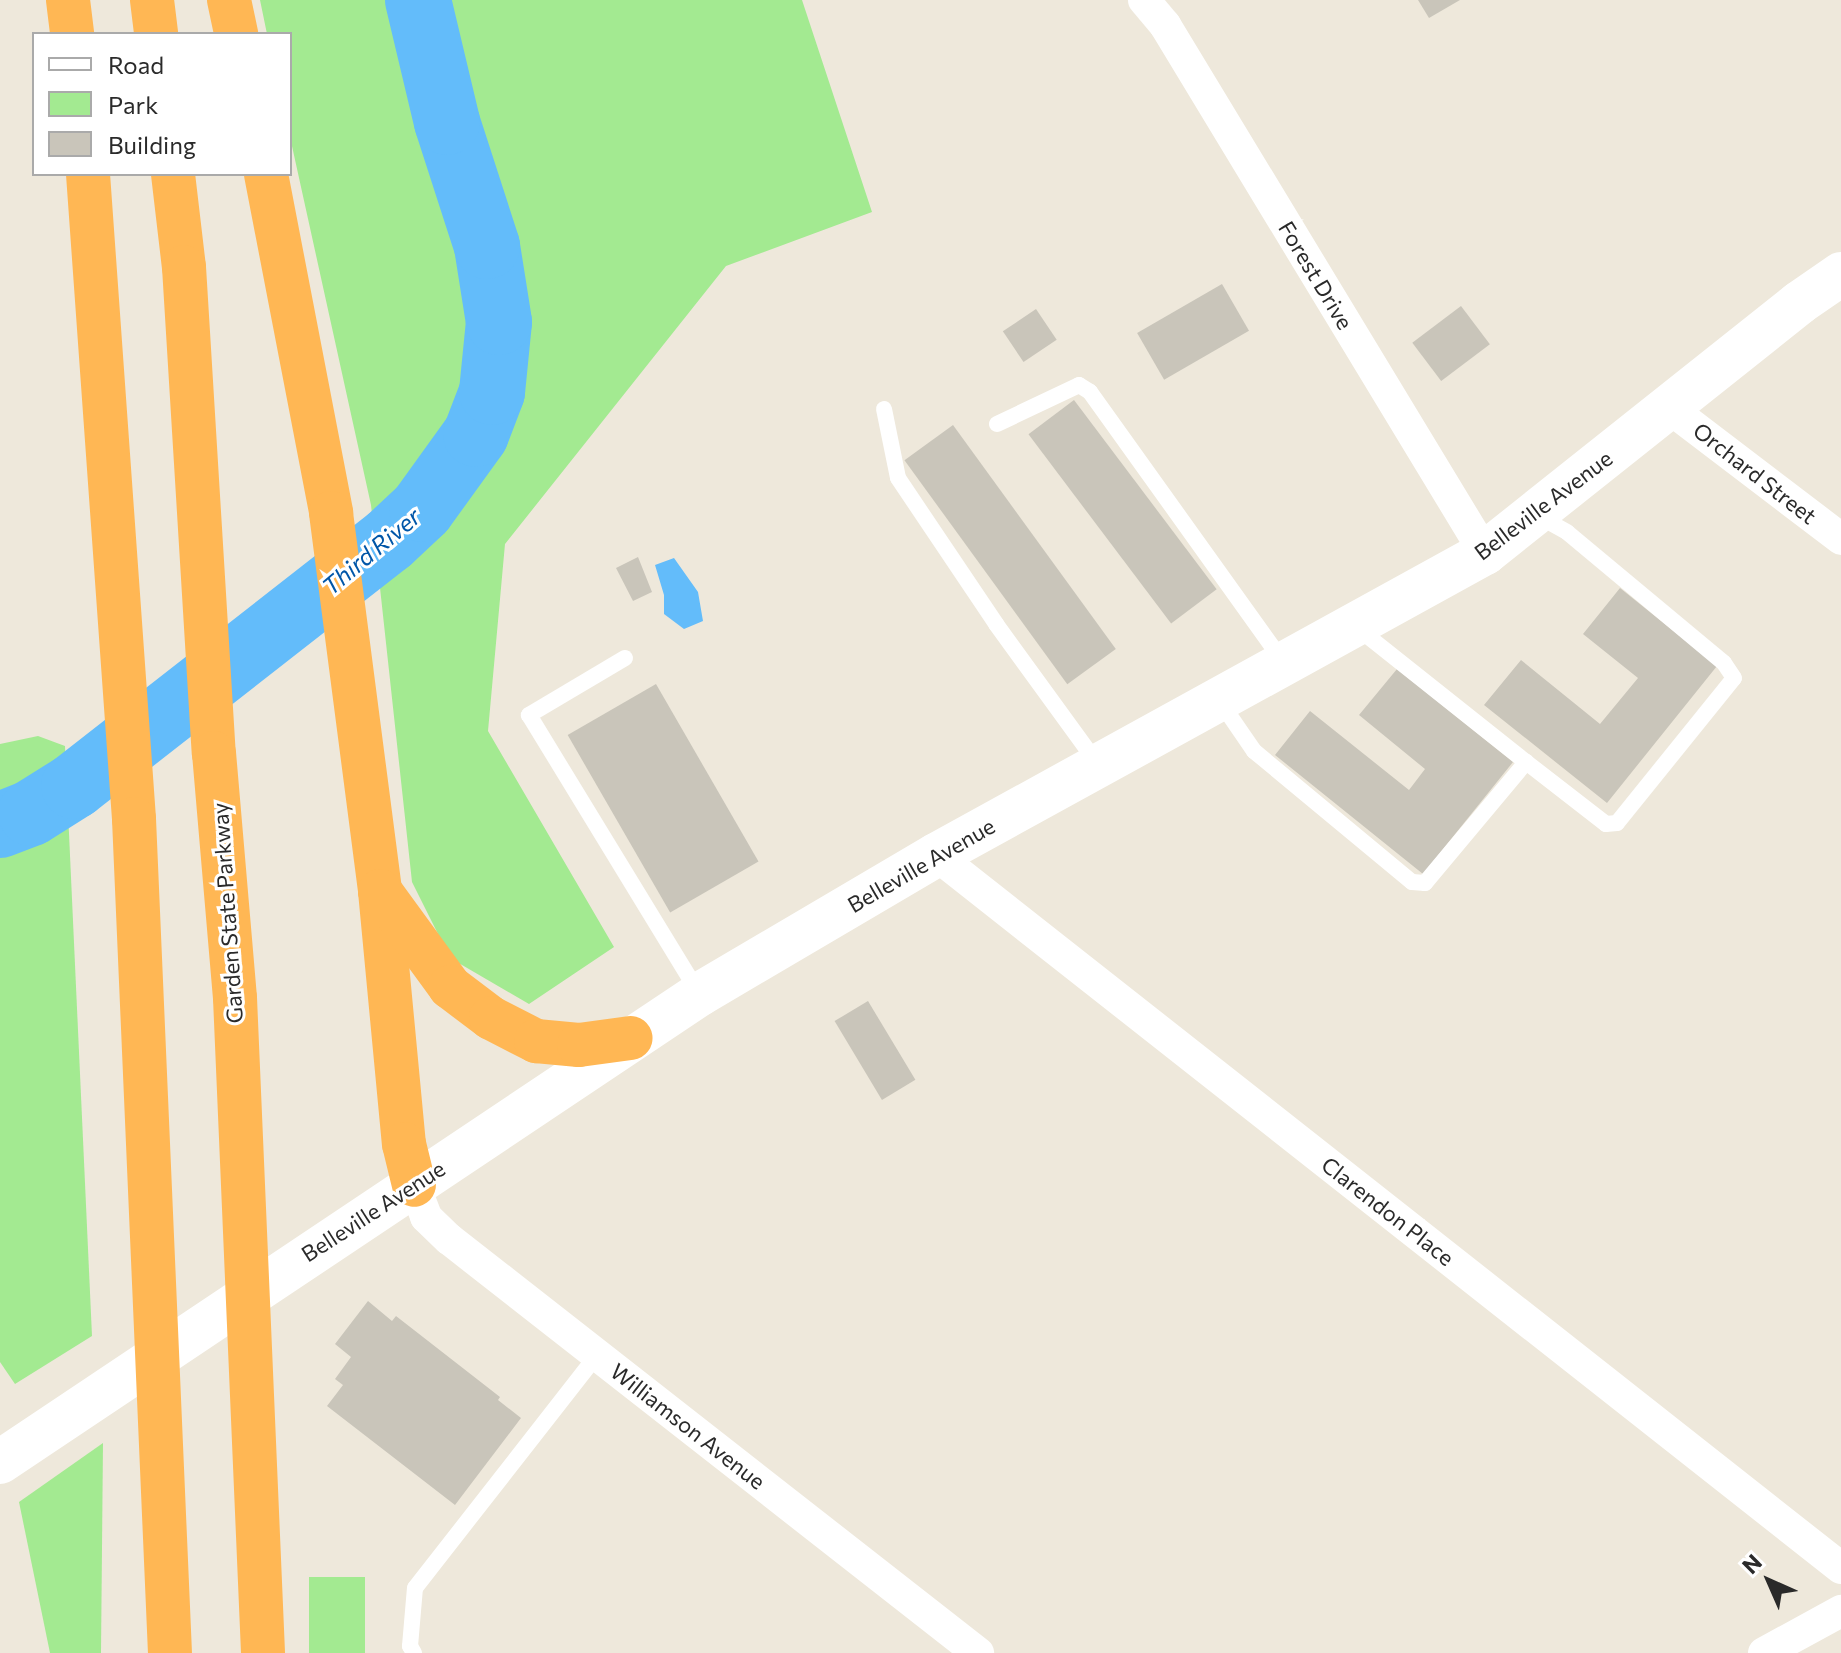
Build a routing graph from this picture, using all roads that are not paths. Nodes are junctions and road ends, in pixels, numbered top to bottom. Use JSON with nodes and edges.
{"nodes":[{"id":1,"x":68,"y":0,"type":"edge"},
{"id":2,"x":152,"y":0,"type":"edge"},
{"id":3,"x":229,"y":0,"type":"edge"},
{"id":4,"x":1144,"y":0,"type":"edge"},
{"id":5,"x":72,"y":32,"type":"edge"},
{"id":6,"x":156,"y":32,"type":"edge"},
{"id":7,"x":236,"y":32,"type":"edge"},
{"id":8,"x":88,"y":176,"type":"edge"},
{"id":9,"x":173,"y":176,"type":"edge"},
{"id":10,"x":266,"y":176,"type":"edge"},
{"id":11,"x":1841,"y":274,"type":"edge"},
{"id":12,"x":1668,"y":407,"type":"junction"},
{"id":13,"x":884,"y":409,"type":"dead end"},
{"id":14,"x":997,"y":424,"type":"dead end"},
{"id":15,"x":1537,"y":515,"type":"junction"},
{"id":16,"x":1841,"y":539,"type":"edge"},
{"id":17,"x":1485,"y":553,"type":"junction"},
{"id":18,"x":1353,"y":625,"type":"junction"},
{"id":19,"x":625,"y":658,"type":"dead end"},
{"id":20,"x":1284,"y":663,"type":"junction"},
{"id":21,"x":1218,"y":699,"type":"junction"},
{"id":22,"x":1526,"y":762,"type":"junction"},
{"id":23,"x":1099,"y":765,"type":"junction"},
{"id":24,"x":936,"y":855,"type":"junction"},
{"id":25,"x":380,"y":891,"type":"junction"},
{"id":26,"x":700,"y":994,"type":"junction"},
{"id":27,"x":631,"y":1038,"type":"junction"},
{"id":28,"x":414,"y":1185,"type":"junction"},
{"id":29,"x":597,"y":1355,"type":"junction"},
{"id":30,"x":3,"y":1453,"type":"edge"},
{"id":31,"x":1841,"y":1568,"type":"edge"},
{"id":32,"x":1841,"y":1611,"type":"edge"},
{"id":33,"x":170,"y":1653,"type":"edge"},
{"id":34,"x":263,"y":1653,"type":"edge"},
{"id":35,"x":414,"y":1653,"type":"edge"},
{"id":36,"x":978,"y":1653,"type":"edge"},
{"id":37,"x":1764,"y":1653,"type":"edge"}],
"edges":[{"from":1,"to":5,"type":"highway"},
{"from":2,"to":6,"type":"highway"},
{"from":3,"to":7,"type":"highway"},
{"from":4,"to":17,"type":"street","name":"Forest Drive"},
{"from":8,"to":33,"type":"highway"},
{"from":9,"to":34,"type":"highway","name":"Garden State Parkway"},
{"from":10,"to":25,"type":"highway"},
{"from":11,"to":12,"type":"main road","name":"Belleville Avenue"},
{"from":12,"to":15,"type":"main road","name":"Belleville Avenue"},
{"from":12,"to":16,"type":"street","name":"Orchard Street"},
{"from":13,"to":23,"type":"lane"},
{"from":14,"to":20,"type":"lane"},
{"from":15,"to":17,"type":"main road","name":"Belleville Avenue"},
{"from":15,"to":22,"type":"lane"},
{"from":17,"to":18,"type":"main road","name":"Belleville Avenue"},
{"from":18,"to":20,"type":"main road","name":"Belleville Avenue"},
{"from":18,"to":22,"type":"lane"},
{"from":19,"to":26,"type":"lane"},
{"from":20,"to":21,"type":"main road","name":"Belleville Avenue"},
{"from":21,"to":22,"type":"lane"},
{"from":21,"to":23,"type":"main road","name":"Belleville Avenue"},
{"from":23,"to":24,"type":"main road","name":"Belleville Avenue"},
{"from":24,"to":26,"type":"main road","name":"Belleville Avenue"},
{"from":24,"to":31,"type":"street","name":"Clarendon Place"},
{"from":25,"to":27,"type":"highway"},
{"from":25,"to":28,"type":"highway"},
{"from":26,"to":27,"type":"main road","name":"Belleville Avenue"},
{"from":27,"to":28,"type":"main road","name":"Belleville Avenue"},
{"from":28,"to":29,"type":"street","name":"Williamson Avenue"},
{"from":28,"to":30,"type":"main road","name":"Belleville Avenue"},
{"from":29,"to":35,"type":"lane"},
{"from":29,"to":36,"type":"street","name":"Williamson Avenue"},
{"from":32,"to":37,"type":"street"}]}
